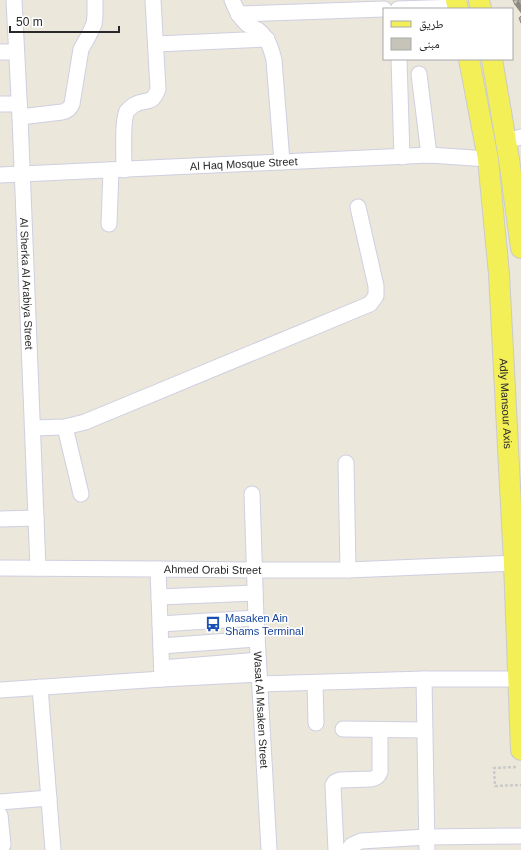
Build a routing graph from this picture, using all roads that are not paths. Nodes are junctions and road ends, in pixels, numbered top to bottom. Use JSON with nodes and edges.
{"nodes":[{"id":1,"x":14,"y":0,"type":"edge"},
{"id":2,"x":95,"y":0,"type":"edge"},
{"id":3,"x":153,"y":0,"type":"edge"},
{"id":4,"x":232,"y":0,"type":"edge"},
{"id":5,"x":457,"y":5,"type":"edge"},
{"id":6,"x":413,"y":8,"type":"edge"},
{"id":7,"x":383,"y":9,"type":"edge"},
{"id":8,"x":238,"y":14,"type":"junction"},
{"id":9,"x":267,"y":39,"type":"junction"},
{"id":10,"x":156,"y":44,"type":"junction"},
{"id":11,"x":0,"y":52,"type":"edge"},
{"id":12,"x":16,"y":52,"type":"junction"},
{"id":13,"x":399,"y":60,"type":"edge"},
{"id":14,"x":469,"y":60,"type":"edge"},
{"id":15,"x":492,"y":60,"type":"edge"},
{"id":16,"x":418,"y":74,"type":"dead end"},
{"id":17,"x":0,"y":104,"type":"edge"},
{"id":18,"x":20,"y":110,"type":"junction"},
{"id":19,"x":514,"y":139,"type":"edge"},
{"id":20,"x":429,"y":156,"type":"junction"},
{"id":21,"x":402,"y":157,"type":"junction"},
{"id":22,"x":488,"y":159,"type":"junction"},
{"id":23,"x":282,"y":162,"type":"junction"},
{"id":24,"x":118,"y":170,"type":"junction"},
{"id":25,"x":22,"y":174,"type":"junction"},
{"id":26,"x":0,"y":175,"type":"edge"},
{"id":27,"x":358,"y":207,"type":"dead end"},
{"id":28,"x":109,"y":224,"type":"dead end"},
{"id":29,"x":521,"y":248,"type":"edge"},
{"id":30,"x":65,"y":427,"type":"junction"},
{"id":31,"x":32,"y":428,"type":"junction"},
{"id":32,"x":346,"y":463,"type":"dead end"},
{"id":33,"x":81,"y":494,"type":"dead end"},
{"id":34,"x":252,"y":494,"type":"dead end"},
{"id":35,"x":36,"y":518,"type":"junction"},
{"id":36,"x":0,"y":519,"type":"edge"},
{"id":37,"x":514,"y":563,"type":"junction"},
{"id":38,"x":0,"y":568,"type":"edge"},
{"id":39,"x":38,"y":568,"type":"junction"},
{"id":40,"x":158,"y":569,"type":"junction"},
{"id":41,"x":254,"y":570,"type":"junction"},
{"id":42,"x":348,"y":570,"type":"junction"},
{"id":43,"x":255,"y":592,"type":"junction"},
{"id":44,"x":159,"y":597,"type":"junction"},
{"id":45,"x":256,"y":618,"type":"junction"},
{"id":46,"x":160,"y":624,"type":"junction"},
{"id":47,"x":257,"y":639,"type":"junction"},
{"id":48,"x":161,"y":646,"type":"junction"},
{"id":49,"x":162,"y":673,"type":"junction"},
{"id":50,"x":259,"y":673,"type":"junction"},
{"id":51,"x":424,"y":678,"type":"junction"},
{"id":52,"x":519,"y":679,"type":"junction"},
{"id":53,"x":315,"y":683,"type":"junction"},
{"id":54,"x":40,"y":687,"type":"junction"},
{"id":55,"x":0,"y":690,"type":"edge"},
{"id":56,"x":316,"y":723,"type":"dead end"},
{"id":57,"x":344,"y":730,"type":"dead end"},
{"id":58,"x":380,"y":730,"type":"junction"},
{"id":59,"x":425,"y":730,"type":"junction"},
{"id":60,"x":521,"y":750,"type":"edge"},
{"id":61,"x":49,"y":798,"type":"junction"},
{"id":62,"x":0,"y":802,"type":"edge"},
{"id":63,"x":0,"y":815,"type":"edge"},
{"id":64,"x":521,"y":836,"type":"edge"},
{"id":65,"x":427,"y":843,"type":"edge"},
{"id":66,"x":3,"y":845,"type":"dead end"},
{"id":67,"x":53,"y":850,"type":"edge"},
{"id":68,"x":269,"y":850,"type":"edge"},
{"id":69,"x":336,"y":850,"type":"edge"},
{"id":70,"x":348,"y":850,"type":"edge"}],
"edges":[{"from":1,"to":12,"type":"street","name":"Al Sherka Al Arabiya Street"},
{"from":2,"to":18,"type":"street"},
{"from":3,"to":10,"type":"street"},
{"from":4,"to":8,"type":"street"},
{"from":5,"to":6,"type":"street"},
{"from":7,"to":8,"type":"street"},
{"from":8,"to":9,"type":"street"},
{"from":9,"to":10,"type":"street"},
{"from":9,"to":23,"type":"street"},
{"from":10,"to":24,"type":"street"},
{"from":11,"to":12,"type":"street"},
{"from":12,"to":18,"type":"street","name":"Al Sherka Al Arabiya Street"},
{"from":13,"to":21,"type":"street"},
{"from":14,"to":22,"type":"main road","name":"Adly Mansour Axis"},
{"from":15,"to":19,"type":"main road"},
{"from":16,"to":20,"type":"street"},
{"from":17,"to":18,"type":"street"},
{"from":18,"to":25,"type":"street","name":"Al Sherka Al Arabiya Street"},
{"from":19,"to":29,"type":"main road"},
{"from":20,"to":21,"type":"street","name":"Al Haq Mosque Street"},
{"from":20,"to":22,"type":"street","name":"Al Haq Mosque Street"},
{"from":21,"to":23,"type":"street","name":"Al Haq Mosque Street"},
{"from":22,"to":37,"type":"main road","name":"Adly Mansour Axis"},
{"from":23,"to":24,"type":"street","name":"Al Haq Mosque Street"},
{"from":24,"to":25,"type":"street","name":"Al Haq Mosque Street"},
{"from":24,"to":28,"type":"street"},
{"from":25,"to":26,"type":"street","name":"Al Haq Mosque Street"},
{"from":25,"to":31,"type":"street","name":"Al Sherka Al Arabiya Street"},
{"from":27,"to":30,"type":"street"},
{"from":30,"to":31,"type":"street"},
{"from":30,"to":33,"type":"street"},
{"from":31,"to":35,"type":"street","name":"Al Sherka Al Arabiya Street"},
{"from":32,"to":42,"type":"street"},
{"from":34,"to":41,"type":"street","name":"Wasat Al Msaken Street"},
{"from":35,"to":36,"type":"street"},
{"from":35,"to":39,"type":"street","name":"Al Sherka Al Arabiya Street"},
{"from":37,"to":42,"type":"street","name":"Ahmed Orabi Street"},
{"from":37,"to":52,"type":"main road","name":"Adly Mansour Axis"},
{"from":38,"to":39,"type":"street"},
{"from":39,"to":40,"type":"street"},
{"from":40,"to":41,"type":"street","name":"Ahmed Orabi Street"},
{"from":40,"to":44,"type":"street","name":"Ahmed Orabi Street"},
{"from":41,"to":42,"type":"street","name":"Ahmed Orabi Street"},
{"from":41,"to":43,"type":"street","name":"Wasat Al Msaken Street"},
{"from":43,"to":44,"type":"street"},
{"from":43,"to":45,"type":"street","name":"Wasat Al Msaken Street"},
{"from":44,"to":46,"type":"street","name":"Ahmed Orabi Street"},
{"from":45,"to":46,"type":"street"},
{"from":45,"to":47,"type":"street","name":"Wasat Al Msaken Street"},
{"from":46,"to":48,"type":"street","name":"Ahmed Orabi Street"},
{"from":47,"to":48,"type":"street"},
{"from":47,"to":50,"type":"street","name":"Wasat Al Msaken Street"},
{"from":48,"to":49,"type":"street","name":"Ahmed Orabi Street"},
{"from":49,"to":50,"type":"street"},
{"from":49,"to":54,"type":"street"},
{"from":50,"to":53,"type":"street"},
{"from":50,"to":68,"type":"street","name":"Wasat Al Msaken Street"},
{"from":51,"to":52,"type":"street"},
{"from":51,"to":53,"type":"street"},
{"from":51,"to":59,"type":"street"},
{"from":52,"to":60,"type":"main road","name":"Adly Mansour Axis"},
{"from":53,"to":56,"type":"street"},
{"from":54,"to":55,"type":"street"},
{"from":54,"to":61,"type":"street"},
{"from":57,"to":58,"type":"street"},
{"from":58,"to":59,"type":"street"},
{"from":58,"to":69,"type":"street"},
{"from":59,"to":65,"type":"street"},
{"from":61,"to":62,"type":"street"},
{"from":61,"to":67,"type":"street"},
{"from":63,"to":66,"type":"street"},
{"from":64,"to":65,"type":"street"},
{"from":65,"to":70,"type":"street"}]}
